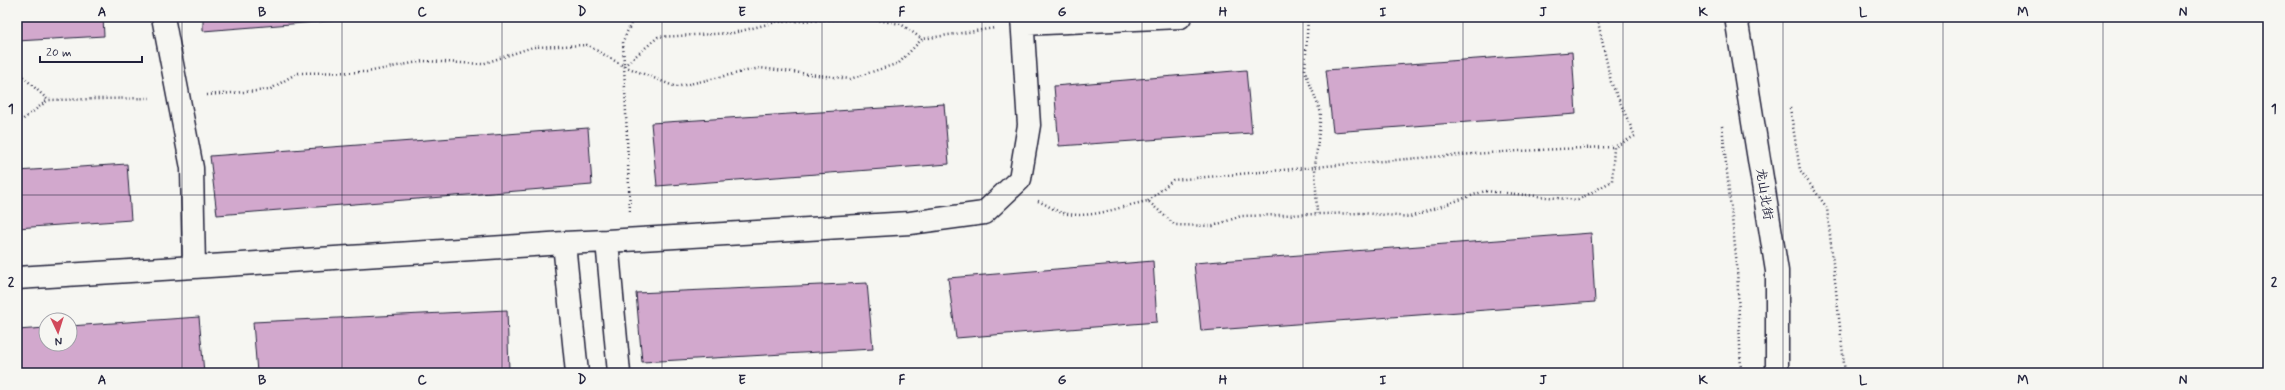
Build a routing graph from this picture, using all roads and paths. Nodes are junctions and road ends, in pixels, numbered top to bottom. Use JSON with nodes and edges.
{"nodes":[{"id":1,"x":163,"y":17,"type":"edge"},
{"id":2,"x":634,"y":17,"type":"edge"},
{"id":3,"x":1180,"y":17,"type":"edge"},
{"id":4,"x":1308,"y":17,"type":"edge"},
{"id":5,"x":1597,"y":17,"type":"edge"},
{"id":6,"x":1736,"y":17,"type":"edge"},
{"id":7,"x":1023,"y":21,"type":"edge"},
{"id":8,"x":922,"y":39,"type":"junction"},
{"id":9,"x":624,"y":66,"type":"junction"},
{"id":10,"x":17,"y":71,"type":"edge"},
{"id":11,"x":178,"y":97,"type":"junction"},
{"id":12,"x":48,"y":100,"type":"junction"},
{"id":13,"x":1790,"y":108,"type":"dead end"},
{"id":14,"x":1722,"y":123,"type":"dead end"},
{"id":15,"x":17,"y":124,"type":"edge"},
{"id":16,"x":1614,"y":147,"type":"junction"},
{"id":17,"x":1315,"y":167,"type":"junction"},
{"id":18,"x":1011,"y":187,"type":"junction"},
{"id":19,"x":1148,"y":201,"type":"junction"},
{"id":20,"x":1317,"y":214,"type":"junction"},
{"id":21,"x":614,"y":241,"type":"junction"},
{"id":22,"x":564,"y":243,"type":"junction"},
{"id":23,"x":194,"y":267,"type":"junction"},
{"id":24,"x":17,"y":278,"type":"edge"},
{"id":25,"x":577,"y":373,"type":"edge"},
{"id":26,"x":619,"y":373,"type":"edge"},
{"id":27,"x":1741,"y":373,"type":"edge"},
{"id":28,"x":1777,"y":373,"type":"edge"},
{"id":29,"x":1845,"y":373,"type":"edge"}],
"edges":[{"from":1,"to":11,"type":"street"},
{"from":2,"to":9,"type":"path"},
{"from":3,"to":7,"type":"street"},
{"from":4,"to":17,"type":"path"},
{"from":5,"to":16,"type":"path"},
{"from":6,"to":28,"type":"street","name":"龙山北街"},
{"from":7,"to":8,"type":"path"},
{"from":7,"to":18,"type":"street"},
{"from":8,"to":9,"type":"path"},
{"from":8,"to":9,"type":"path"},
{"from":9,"to":11,"type":"path"},
{"from":9,"to":21,"type":"path"},
{"from":10,"to":12,"type":"path"},
{"from":11,"to":12,"type":"path"},
{"from":11,"to":23,"type":"street"},
{"from":12,"to":15,"type":"path"},
{"from":13,"to":29,"type":"path"},
{"from":14,"to":27,"type":"path"},
{"from":16,"to":17,"type":"path"},
{"from":16,"to":20,"type":"path"},
{"from":17,"to":19,"type":"path"},
{"from":17,"to":20,"type":"path"},
{"from":18,"to":19,"type":"path"},
{"from":18,"to":21,"type":"street"},
{"from":19,"to":20,"type":"path"},
{"from":21,"to":22,"type":"street"},
{"from":21,"to":26,"type":"street"},
{"from":22,"to":23,"type":"street"},
{"from":22,"to":25,"type":"street"},
{"from":23,"to":24,"type":"street"}]}
